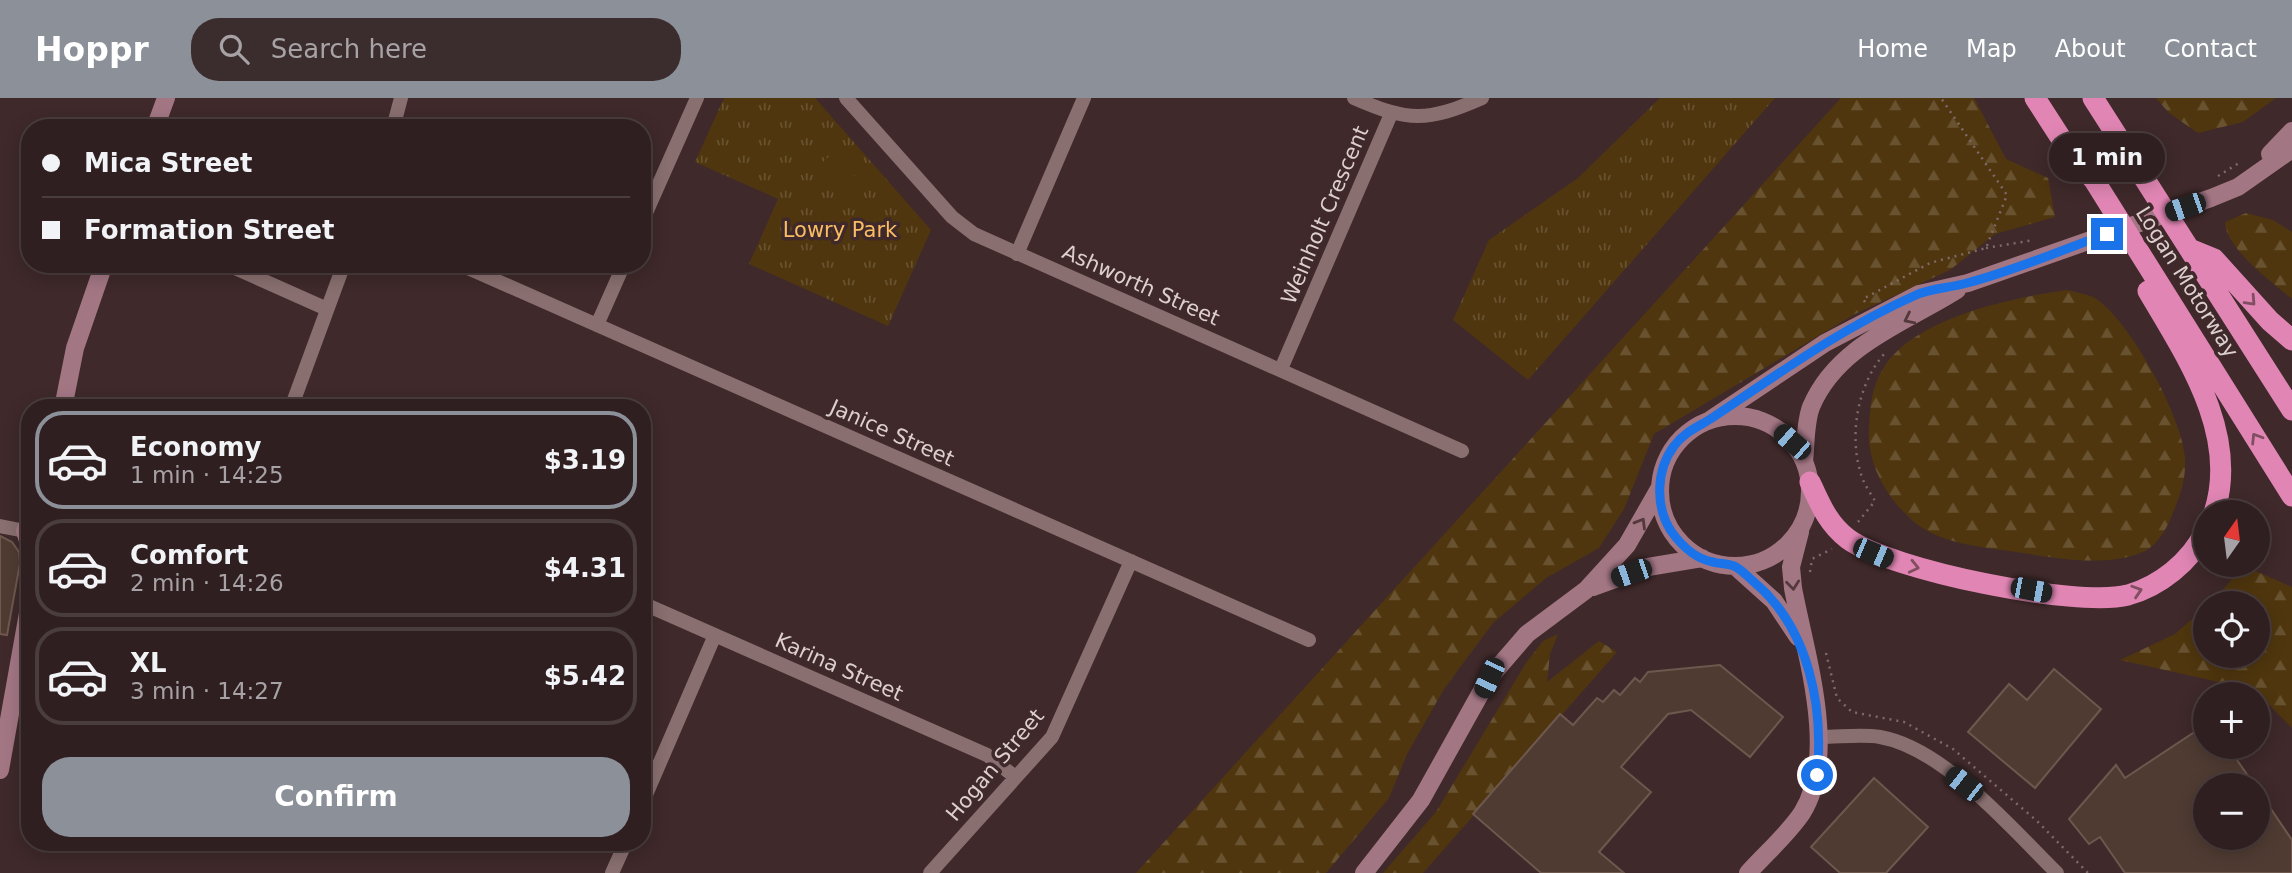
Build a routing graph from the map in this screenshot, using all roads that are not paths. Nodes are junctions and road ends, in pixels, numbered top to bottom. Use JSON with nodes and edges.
{"nodes":[{"id":1,"x":166,"y":98,"type":"edge"},
{"id":2,"x":401,"y":98,"type":"edge"},
{"id":3,"x":697,"y":98,"type":"edge"},
{"id":4,"x":846,"y":98,"type":"edge"},
{"id":5,"x":1084,"y":98,"type":"edge"},
{"id":6,"x":1354,"y":98,"type":"edge"},
{"id":7,"x":1482,"y":98,"type":"edge"},
{"id":8,"x":2035,"y":98,"type":"edge"},
{"id":9,"x":2093,"y":98,"type":"edge"},
{"id":10,"x":1391,"y":114,"type":"junction"},
{"id":11,"x":158,"y":119,"type":"edge"},
{"id":12,"x":395,"y":119,"type":"edge"},
{"id":13,"x":2292,"y":131,"type":"edge"},
{"id":14,"x":2292,"y":149,"type":"edge"},
{"id":15,"x":2073,"y":157,"type":"junction"},
{"id":16,"x":2210,"y":189,"type":"junction"},
{"id":17,"x":651,"y":202,"type":"edge"},
{"id":18,"x":2192,"y":250,"type":"junction"},
{"id":19,"x":1017,"y":254,"type":"junction"},
{"id":20,"x":101,"y":273,"type":"edge"},
{"id":21,"x":246,"y":273,"type":"edge"},
{"id":22,"x":341,"y":273,"type":"edge"},
{"id":23,"x":479,"y":273,"type":"edge"},
{"id":24,"x":620,"y":273,"type":"edge"},
{"id":25,"x":1968,"y":283,"type":"junction"},
{"id":26,"x":327,"y":309,"type":"junction"},
{"id":27,"x":597,"y":325,"type":"junction"},
{"id":28,"x":2292,"y":340,"type":"edge"},
{"id":29,"x":1281,"y":369,"type":"junction"},
{"id":30,"x":65,"y":399,"type":"edge"},
{"id":31,"x":294,"y":399,"type":"edge"},
{"id":32,"x":2292,"y":410,"type":"edge"},
{"id":33,"x":1710,"y":419,"type":"junction"},
{"id":34,"x":1462,"y":451,"type":"dead end"},
{"id":35,"x":1804,"y":461,"type":"junction"},
{"id":36,"x":1810,"y":482,"type":"junction"},
{"id":37,"x":1659,"y":489,"type":"junction"},
{"id":38,"x":2292,"y":496,"type":"edge"},
{"id":39,"x":2216,"y":500,"type":"edge"},
{"id":40,"x":1802,"y":525,"type":"junction"},
{"id":41,"x":0,"y":526,"type":"edge"},
{"id":42,"x":21,"y":530,"type":"edge"},
{"id":43,"x":2193,"y":548,"type":"edge"},
{"id":44,"x":1702,"y":558,"type":"junction"},
{"id":45,"x":1131,"y":561,"type":"junction"},
{"id":46,"x":1735,"y":566,"type":"junction"},
{"id":47,"x":1586,"y":590,"type":"junction"},
{"id":48,"x":651,"y":607,"type":"edge"},
{"id":49,"x":715,"y":635,"type":"junction"},
{"id":50,"x":1309,"y":640,"type":"dead end"},
{"id":51,"x":21,"y":646,"type":"edge"},
{"id":52,"x":1803,"y":646,"type":"junction"},
{"id":53,"x":3,"y":735,"type":"edge"},
{"id":54,"x":1821,"y":737,"type":"junction"},
{"id":55,"x":0,"y":770,"type":"edge"},
{"id":56,"x":1014,"y":776,"type":"junction"},
{"id":57,"x":651,"y":783,"type":"edge"},
{"id":58,"x":621,"y":851,"type":"edge"},
{"id":59,"x":612,"y":873,"type":"edge"},
{"id":60,"x":930,"y":873,"type":"edge"},
{"id":61,"x":1364,"y":873,"type":"edge"},
{"id":62,"x":1748,"y":873,"type":"edge"},
{"id":63,"x":2057,"y":873,"type":"edge"}],
"edges":[{"from":1,"to":11,"type":"main road"},
{"from":2,"to":12,"type":"street"},
{"from":3,"to":17,"type":"street"},
{"from":4,"to":19,"type":"street","name":"Ashworth Street"},
{"from":5,"to":19,"type":"street"},
{"from":6,"to":10,"type":"street","name":"Weinholt Crescent"},
{"from":7,"to":10,"type":"street"},
{"from":8,"to":15,"type":"highway","name":"Logan Motorway"},
{"from":9,"to":18,"type":"highway","name":"Logan Motorway"},
{"from":10,"to":29,"type":"street","name":"Weinholt Crescent"},
{"from":13,"to":16,"type":"main road"},
{"from":14,"to":16,"type":"main road"},
{"from":38,"to":15,"type":"highway","name":"Logan Motorway","one_way":true},
{"from":15,"to":39,"type":"highway"},
{"from":16,"to":25,"type":"main road"},
{"from":18,"to":28,"type":"highway","one_way":true},
{"from":18,"to":32,"type":"highway","name":"Logan Motorway"},
{"from":19,"to":29,"type":"street","name":"Ashworth Street"},
{"from":20,"to":30,"type":"main road"},
{"from":21,"to":26,"type":"street"},
{"from":22,"to":26,"type":"street"},
{"from":23,"to":27,"type":"street","name":"Janice Street"},
{"from":24,"to":27,"type":"street"},
{"from":25,"to":33,"type":"main road"},
{"from":25,"to":35,"type":"main road","one_way":true},
{"from":26,"to":31,"type":"street"},
{"from":27,"to":45,"type":"street","name":"Janice Street"},
{"from":29,"to":34,"type":"street","name":"Ashworth Street"},
{"from":33,"to":35,"type":"main road"},
{"from":33,"to":37,"type":"main road"},
{"from":35,"to":36,"type":"main road"},
{"from":36,"to":40,"type":"main road"},
{"from":36,"to":43,"type":"highway","one_way":true},
{"from":37,"to":44,"type":"main road"},
{"from":47,"to":37,"type":"main road","one_way":true},
{"from":40,"to":46,"type":"main road"},
{"from":40,"to":52,"type":"main road","one_way":true},
{"from":41,"to":42,"type":"street"},
{"from":44,"to":46,"type":"main road"},
{"from":44,"to":47,"type":"main road"},
{"from":45,"to":50,"type":"street","name":"Janice Street"},
{"from":45,"to":56,"type":"street","name":"Hogan Street"},
{"from":46,"to":52,"type":"main road"},
{"from":47,"to":61,"type":"main road"},
{"from":48,"to":49,"type":"street","name":"Karina Street"},
{"from":49,"to":56,"type":"street","name":"Karina Street"},
{"from":49,"to":57,"type":"street"},
{"from":51,"to":53,"type":"main road"},
{"from":52,"to":54,"type":"main road"},
{"from":53,"to":55,"type":"main road"},
{"from":54,"to":62,"type":"main road"},
{"from":54,"to":63,"type":"street"},
{"from":56,"to":60,"type":"street","name":"Hogan Street"},
{"from":58,"to":59,"type":"street"}]}
